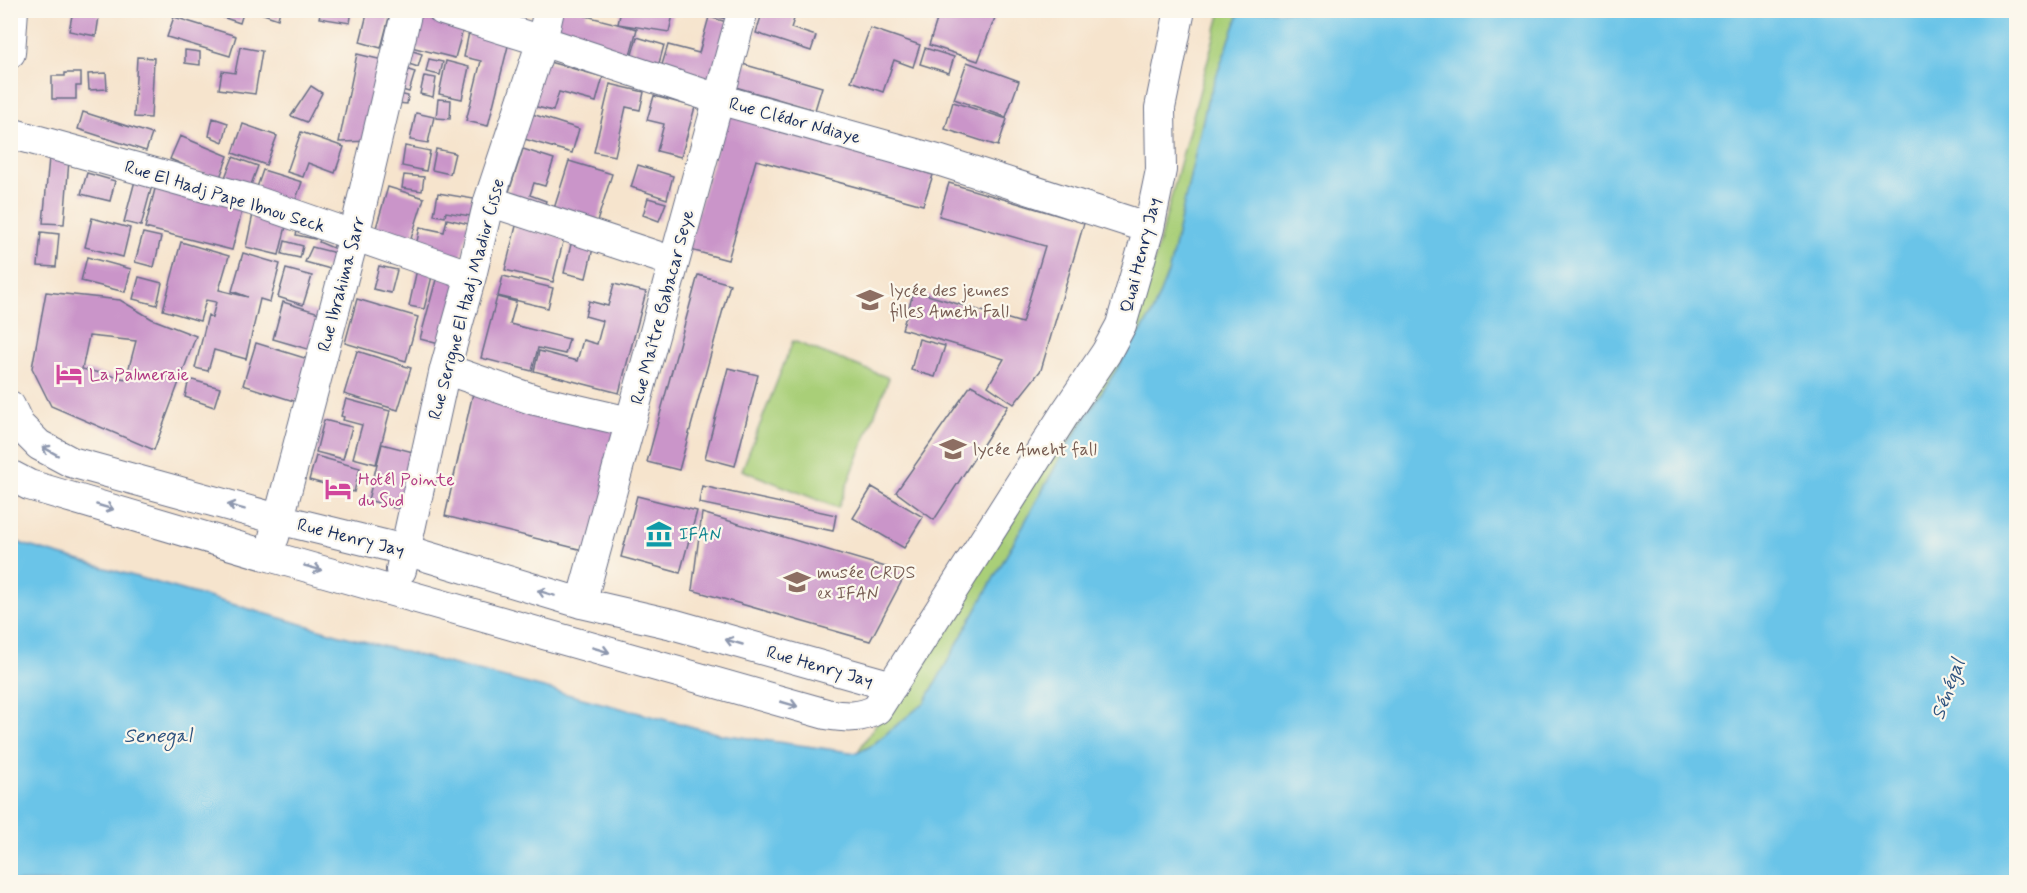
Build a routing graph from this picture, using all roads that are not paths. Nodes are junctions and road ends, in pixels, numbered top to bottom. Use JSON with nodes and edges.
{"nodes":[{"id":1,"x":14,"y":10,"type":"edge"},
{"id":2,"x":407,"y":10,"type":"edge"},
{"id":3,"x":442,"y":10,"type":"edge"},
{"id":4,"x":549,"y":10,"type":"edge"},
{"id":5,"x":743,"y":10,"type":"edge"},
{"id":6,"x":1180,"y":10,"type":"edge"},
{"id":7,"x":542,"y":41,"type":"junction"},
{"id":8,"x":10,"y":53,"type":"edge"},
{"id":9,"x":718,"y":99,"type":"junction"},
{"id":10,"x":10,"y":133,"type":"edge"},
{"id":11,"x":489,"y":201,"type":"junction"},
{"id":12,"x":1149,"y":228,"type":"junction"},
{"id":13,"x":354,"y":236,"type":"junction"},
{"id":14,"x":674,"y":262,"type":"junction"},
{"id":15,"x":471,"y":276,"type":"junction"},
{"id":16,"x":445,"y":369,"type":"junction"},
{"id":17,"x":10,"y":406,"type":"edge"},
{"id":18,"x":630,"y":422,"type":"junction"},
{"id":19,"x":10,"y":475,"type":"edge"},
{"id":20,"x":278,"y":519,"type":"junction"},
{"id":21,"x":405,"y":550,"type":"junction"},
{"id":22,"x":269,"y":556,"type":"junction"},
{"id":23,"x":396,"y":591,"type":"junction"},
{"id":24,"x":581,"y":603,"type":"junction"},
{"id":25,"x":892,"y":686,"type":"junction"}],
"edges":[{"from":1,"to":8,"type":"street"},
{"from":2,"to":13,"type":"street","name":"Rue Ibrahima Sarr"},
{"from":3,"to":7,"type":"street","name":"Rue Clédor Ndiaye"},
{"from":4,"to":7,"type":"street","name":"Rue Serigne El Hadj Madior Cisse"},
{"from":5,"to":9,"type":"street","name":"Rue Maître Babacar Seye"},
{"from":6,"to":12,"type":"street","name":"Quai Henry Jay"},
{"from":7,"to":9,"type":"street","name":"Rue Clédor Ndiaye"},
{"from":7,"to":11,"type":"street","name":"Rue Serigne El Hadj Madior Cisse"},
{"from":9,"to":12,"type":"street","name":"Rue Clédor Ndiaye"},
{"from":9,"to":14,"type":"street","name":"Rue Maître Babacar Seye"},
{"from":10,"to":13,"type":"street","name":"Rue El Hadj Pape Ibnou Seck"},
{"from":11,"to":14,"type":"street"},
{"from":11,"to":15,"type":"street","name":"Rue Serigne El Hadj Madior Cisse"},
{"from":12,"to":25,"type":"street","name":"Quai Henry Jay"},
{"from":13,"to":15,"type":"street","name":"Rue El Hadj Pape Ibnou Seck"},
{"from":13,"to":20,"type":"street","name":"Rue Ibrahima Sarr"},
{"from":14,"to":18,"type":"street","name":"Rue Maître Babacar Seye"},
{"from":15,"to":16,"type":"street","name":"Rue Serigne El Hadj Madior Cisse"},
{"from":16,"to":18,"type":"street"},
{"from":16,"to":21,"type":"street","name":"Rue Serigne El Hadj Madior Cisse"},
{"from":20,"to":17,"type":"street","name":"Rue Henry Jay","one_way":true},
{"from":18,"to":24,"type":"street","name":"Rue Maître Babacar Seye"},
{"from":19,"to":22,"type":"street","name":"Rue Henry Jay","one_way":true},
{"from":20,"to":21,"type":"street","name":"Rue Henry Jay"},
{"from":20,"to":22,"type":"street","name":"Rue Ibrahima Sarr"},
{"from":21,"to":23,"type":"street","name":"Rue Serigne El Hadj Madior Cisse"},
{"from":24,"to":21,"type":"street","name":"Rue Henry Jay","one_way":true},
{"from":22,"to":23,"type":"street","name":"Rue Henry Jay","one_way":true},
{"from":23,"to":25,"type":"street","name":"Rue Henry Jay","one_way":true},
{"from":25,"to":24,"type":"street","name":"Rue Henry Jay","one_way":true}]}
